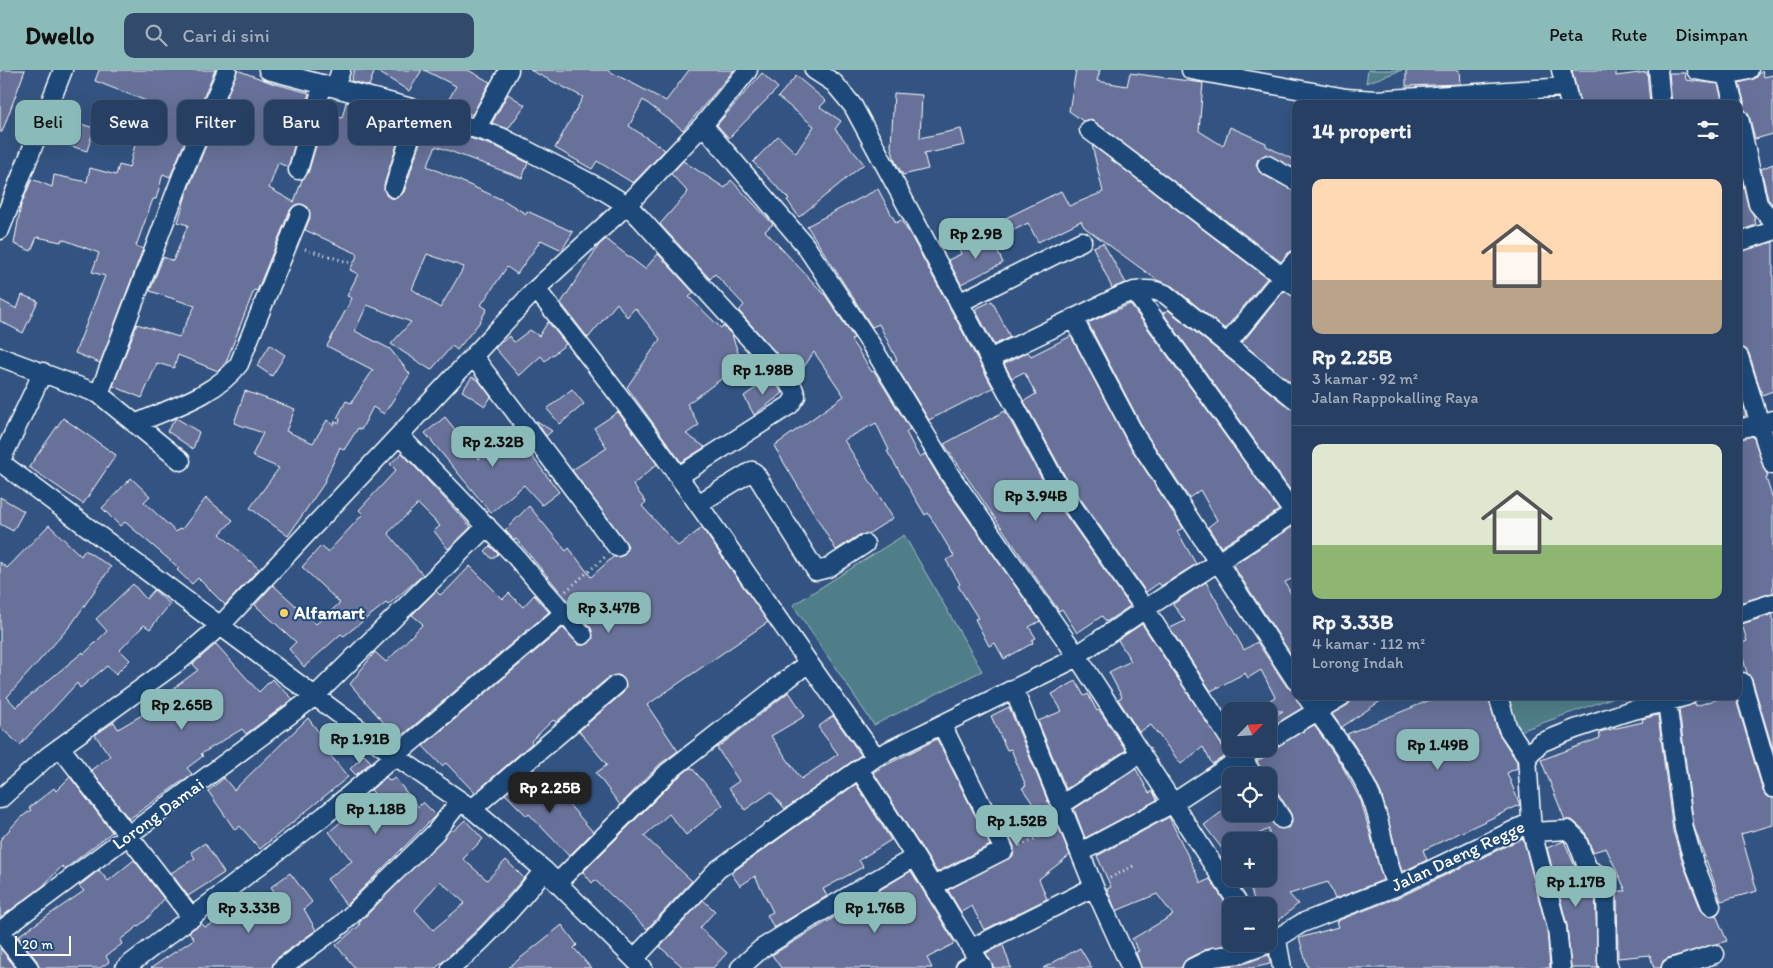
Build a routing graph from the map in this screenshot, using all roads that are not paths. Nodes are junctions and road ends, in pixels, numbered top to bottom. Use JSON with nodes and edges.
{"nodes":[{"id":1,"x":63,"y":70,"type":"edge"},
{"id":2,"x":227,"y":70,"type":"edge"},
{"id":3,"x":268,"y":70,"type":"edge"},
{"id":4,"x":341,"y":70,"type":"edge"},
{"id":5,"x":509,"y":70,"type":"edge"},
{"id":6,"x":748,"y":70,"type":"edge"},
{"id":7,"x":814,"y":70,"type":"edge"},
{"id":8,"x":1191,"y":70,"type":"edge"},
{"id":9,"x":1658,"y":70,"type":"edge"},
{"id":10,"x":1696,"y":70,"type":"edge"},
{"id":11,"x":1749,"y":70,"type":"edge"},
{"id":12,"x":1726,"y":75,"type":"junction"},
{"id":13,"x":329,"y":86,"type":"junction"},
{"id":14,"x":1566,"y":87,"type":"edge"},
{"id":15,"x":382,"y":100,"type":"edge"},
{"id":16,"x":1661,"y":100,"type":"edge"},
{"id":17,"x":1733,"y":100,"type":"edge"},
{"id":18,"x":703,"y":125,"type":"junction"},
{"id":19,"x":470,"y":127,"type":"edge"},
{"id":20,"x":476,"y":129,"type":"junction"},
{"id":21,"x":1089,"y":130,"type":"dead end"},
{"id":22,"x":1742,"y":132,"type":"edge"},
{"id":23,"x":408,"y":145,"type":"edge"},
{"id":24,"x":1267,"y":165,"type":"dead end"},
{"id":25,"x":298,"y":170,"type":"dead end"},
{"id":26,"x":1292,"y":178,"type":"edge"},
{"id":27,"x":394,"y":188,"type":"dead end"},
{"id":28,"x":627,"y":205,"type":"junction"},
{"id":29,"x":300,"y":214,"type":"dead end"},
{"id":30,"x":1773,"y":222,"type":"edge"},
{"id":31,"x":0,"y":230,"type":"edge"},
{"id":32,"x":1773,"y":231,"type":"edge"},
{"id":33,"x":1082,"y":241,"type":"dead end"},
{"id":34,"x":1742,"y":241,"type":"edge"},
{"id":35,"x":1290,"y":282,"type":"edge"},
{"id":36,"x":536,"y":289,"type":"junction"},
{"id":37,"x":1134,"y":291,"type":"junction"},
{"id":38,"x":960,"y":303,"type":"junction"},
{"id":39,"x":1073,"y":318,"type":"junction"},
{"id":40,"x":1227,"y":344,"type":"junction"},
{"id":41,"x":473,"y":356,"type":"junction"},
{"id":42,"x":0,"y":357,"type":"edge"},
{"id":43,"x":989,"y":359,"type":"junction"},
{"id":44,"x":1742,"y":364,"type":"edge"},
{"id":45,"x":43,"y":372,"type":"junction"},
{"id":46,"x":99,"y":394,"type":"junction"},
{"id":47,"x":1292,"y":397,"type":"edge"},
{"id":48,"x":1766,"y":422,"type":"edge"},
{"id":49,"x":135,"y":424,"type":"junction"},
{"id":50,"x":1742,"y":428,"type":"edge"},
{"id":51,"x":399,"y":436,"type":"junction"},
{"id":52,"x":181,"y":461,"type":"dead end"},
{"id":53,"x":0,"y":462,"type":"edge"},
{"id":54,"x":1773,"y":466,"type":"edge"},
{"id":55,"x":679,"y":476,"type":"junction"},
{"id":56,"x":698,"y":504,"type":"junction"},
{"id":57,"x":1292,"y":508,"type":"edge"},
{"id":58,"x":1292,"y":516,"type":"edge"},
{"id":59,"x":487,"y":526,"type":"junction"},
{"id":60,"x":865,"y":544,"type":"dead end"},
{"id":61,"x":617,"y":547,"type":"road end"},
{"id":62,"x":1216,"y":562,"type":"junction"},
{"id":63,"x":1773,"y":603,"type":"edge"},
{"id":64,"x":559,"y":607,"type":"junction"},
{"id":65,"x":1145,"y":609,"type":"junction"},
{"id":66,"x":1742,"y":613,"type":"edge"},
{"id":67,"x":220,"y":626,"type":"junction"},
{"id":68,"x":583,"y":635,"type":"dead end"},
{"id":69,"x":1077,"y":656,"type":"junction"},
{"id":70,"x":807,"y":664,"type":"junction"},
{"id":71,"x":1292,"y":675,"type":"edge"},
{"id":72,"x":616,"y":684,"type":"dead end"},
{"id":73,"x":1742,"y":685,"type":"edge"},
{"id":74,"x":1014,"y":690,"type":"junction"},
{"id":75,"x":315,"y":696,"type":"junction"},
{"id":76,"x":1324,"y":700,"type":"edge"},
{"id":77,"x":1499,"y":700,"type":"edge"},
{"id":78,"x":1674,"y":700,"type":"edge"},
{"id":79,"x":1667,"y":702,"type":"junction"},
{"id":80,"x":1311,"y":703,"type":"edge"},
{"id":81,"x":942,"y":725,"type":"junction"},
{"id":82,"x":1222,"y":727,"type":"edge"},
{"id":83,"x":1278,"y":732,"type":"edge"},
{"id":84,"x":60,"y":746,"type":"junction"},
{"id":85,"x":1140,"y":753,"type":"junction"},
{"id":86,"x":394,"y":755,"type":"junction"},
{"id":87,"x":1527,"y":757,"type":"junction"},
{"id":88,"x":876,"y":758,"type":"junction"},
{"id":89,"x":1234,"y":758,"type":"edge"},
{"id":90,"x":859,"y":769,"type":"junction"},
{"id":91,"x":1773,"y":788,"type":"edge"},
{"id":92,"x":0,"y":799,"type":"edge"},
{"id":93,"x":1173,"y":803,"type":"junction"},
{"id":94,"x":1060,"y":804,"type":"junction"},
{"id":95,"x":466,"y":805,"type":"junction"},
{"id":96,"x":1277,"y":811,"type":"edge"},
{"id":97,"x":1282,"y":819,"type":"dead end"},
{"id":98,"x":1532,"y":827,"type":"junction"},
{"id":99,"x":128,"y":836,"type":"junction"},
{"id":100,"x":1080,"y":852,"type":"junction"},
{"id":101,"x":915,"y":857,"type":"junction"},
{"id":102,"x":544,"y":870,"type":"junction"},
{"id":103,"x":558,"y":883,"type":"junction"},
{"id":104,"x":933,"y":886,"type":"junction"},
{"id":105,"x":1397,"y":886,"type":"junction"},
{"id":106,"x":1094,"y":887,"type":"junction"},
{"id":107,"x":1234,"y":897,"type":"edge"},
{"id":108,"x":1712,"y":906,"type":"dead end"},
{"id":109,"x":192,"y":918,"type":"junction"},
{"id":110,"x":0,"y":931,"type":"edge"},
{"id":111,"x":1277,"y":937,"type":"edge"},
{"id":112,"x":1245,"y":952,"type":"edge"},
{"id":113,"x":1275,"y":952,"type":"edge"},
{"id":114,"x":1715,"y":954,"type":"dead end"},
{"id":115,"x":975,"y":961,"type":"edge"},
{"id":116,"x":638,"y":964,"type":"edge"},
{"id":117,"x":29,"y":968,"type":"edge"},
{"id":118,"x":125,"y":968,"type":"edge"},
{"id":119,"x":282,"y":968,"type":"edge"},
{"id":120,"x":451,"y":968,"type":"edge"},
{"id":121,"x":740,"y":968,"type":"edge"},
{"id":122,"x":1131,"y":968,"type":"edge"},
{"id":123,"x":1192,"y":968,"type":"edge"},
{"id":124,"x":1282,"y":968,"type":"edge"},
{"id":125,"x":1561,"y":968,"type":"edge"},
{"id":126,"x":1609,"y":968,"type":"edge"},
{"id":127,"x":1671,"y":968,"type":"edge"}],
"edges":[{"from":1,"to":31,"type":"street"},
{"from":2,"to":46,"type":"street"},
{"from":3,"to":13,"type":"street"},
{"from":4,"to":13,"type":"street"},
{"from":5,"to":20,"type":"street"},
{"from":6,"to":18,"type":"street"},
{"from":7,"to":38,"type":"street"},
{"from":8,"to":14,"type":"street"},
{"from":9,"to":16,"type":"street"},
{"from":10,"to":12,"type":"street"},
{"from":11,"to":12,"type":"street"},
{"from":12,"to":17,"type":"street"},
{"from":13,"to":15,"type":"street"},
{"from":13,"to":25,"type":"street"},
{"from":18,"to":28,"type":"street"},
{"from":18,"to":69,"type":"street"},
{"from":19,"to":20,"type":"street"},
{"from":20,"to":28,"type":"street"},
{"from":21,"to":35,"type":"street"},
{"from":22,"to":30,"type":"street"},
{"from":23,"to":27,"type":"street"},
{"from":24,"to":26,"type":"street"},
{"from":28,"to":36,"type":"street"},
{"from":28,"to":55,"type":"street"},
{"from":29,"to":49,"type":"street"},
{"from":32,"to":34,"type":"street"},
{"from":33,"to":38,"type":"street"},
{"from":35,"to":40,"type":"street"},
{"from":36,"to":41,"type":"street"},
{"from":36,"to":55,"type":"street"},
{"from":37,"to":39,"type":"street"},
{"from":37,"to":40,"type":"street"},
{"from":37,"to":57,"type":"street"},
{"from":38,"to":43,"type":"street"},
{"from":39,"to":43,"type":"street"},
{"from":39,"to":62,"type":"street"},
{"from":40,"to":47,"type":"street"},
{"from":41,"to":51,"type":"street"},
{"from":41,"to":61,"type":"street"},
{"from":42,"to":45,"type":"street"},
{"from":43,"to":65,"type":"street"},
{"from":44,"to":48,"type":"street"},
{"from":45,"to":46,"type":"street"},
{"from":45,"to":53,"type":"street"},
{"from":46,"to":49,"type":"street"},
{"from":48,"to":50,"type":"street"},
{"from":48,"to":54,"type":"street"},
{"from":49,"to":52,"type":"street"},
{"from":51,"to":59,"type":"street"},
{"from":51,"to":67,"type":"street"},
{"from":53,"to":67,"type":"street"},
{"from":55,"to":56,"type":"street"},
{"from":56,"to":60,"type":"street"},
{"from":56,"to":70,"type":"street"},
{"from":58,"to":62,"type":"street"},
{"from":59,"to":64,"type":"street"},
{"from":59,"to":75,"type":"street","name":"Lorong Damai"},
{"from":62,"to":65,"type":"street"},
{"from":62,"to":71,"type":"street"},
{"from":63,"to":66,"type":"street"},
{"from":64,"to":68,"type":"street"},
{"from":64,"to":86,"type":"street"},
{"from":65,"to":69,"type":"street"},
{"from":65,"to":82,"type":"street"},
{"from":67,"to":75,"type":"street"},
{"from":67,"to":84,"type":"street"},
{"from":69,"to":74,"type":"street"},
{"from":69,"to":85,"type":"street"},
{"from":70,"to":88,"type":"street"},
{"from":70,"to":103,"type":"street"},
{"from":72,"to":95,"type":"street"},
{"from":73,"to":91,"type":"street"},
{"from":74,"to":81,"type":"street"},
{"from":74,"to":94,"type":"street"},
{"from":75,"to":86,"type":"street"},
{"from":75,"to":99,"type":"street","name":"Lorong Damai"},
{"from":76,"to":80,"type":"street"},
{"from":77,"to":87,"type":"street"},
{"from":78,"to":79,"type":"street"},
{"from":79,"to":87,"type":"street"},
{"from":79,"to":108,"type":"street"},
{"from":80,"to":83,"type":"street"},
{"from":80,"to":105,"type":"street"},
{"from":81,"to":88,"type":"street"},
{"from":81,"to":104,"type":"street"},
{"from":84,"to":92,"type":"street"},
{"from":84,"to":99,"type":"street"},
{"from":85,"to":93,"type":"street"},
{"from":85,"to":94,"type":"street"},
{"from":86,"to":95,"type":"street"},
{"from":86,"to":109,"type":"street"},
{"from":87,"to":98,"type":"street","name":"Jalan Daeng Regge"},
{"from":88,"to":90,"type":"street"},
{"from":89,"to":93,"type":"street"},
{"from":90,"to":101,"type":"street"},
{"from":90,"to":116,"type":"street"},
{"from":93,"to":100,"type":"street"},
{"from":93,"to":107,"type":"street"},
{"from":94,"to":100,"type":"street"},
{"from":95,"to":102,"type":"street"},
{"from":95,"to":119,"type":"street"},
{"from":96,"to":97,"type":"street"},
{"from":98,"to":105,"type":"street","name":"Jalan Daeng Regge"},
{"from":98,"to":125,"type":"street"},
{"from":98,"to":126,"type":"street"},
{"from":99,"to":109,"type":"street"},
{"from":99,"to":110,"type":"street","name":"Lorong Damai"},
{"from":100,"to":106,"type":"street"},
{"from":101,"to":104,"type":"street"},
{"from":101,"to":121,"type":"street"},
{"from":102,"to":103,"type":"street"},
{"from":102,"to":120,"type":"street"},
{"from":103,"to":116,"type":"street"},
{"from":104,"to":115,"type":"street"},
{"from":105,"to":111,"type":"street","name":"Jalan Daeng Regge"},
{"from":106,"to":115,"type":"street"},
{"from":106,"to":122,"type":"street"},
{"from":109,"to":118,"type":"street"},
{"from":110,"to":117,"type":"street"},
{"from":112,"to":123,"type":"street","name":"Jalan Daeng Regge"},
{"from":113,"to":124,"type":"street"},
{"from":114,"to":127,"type":"street"}]}
